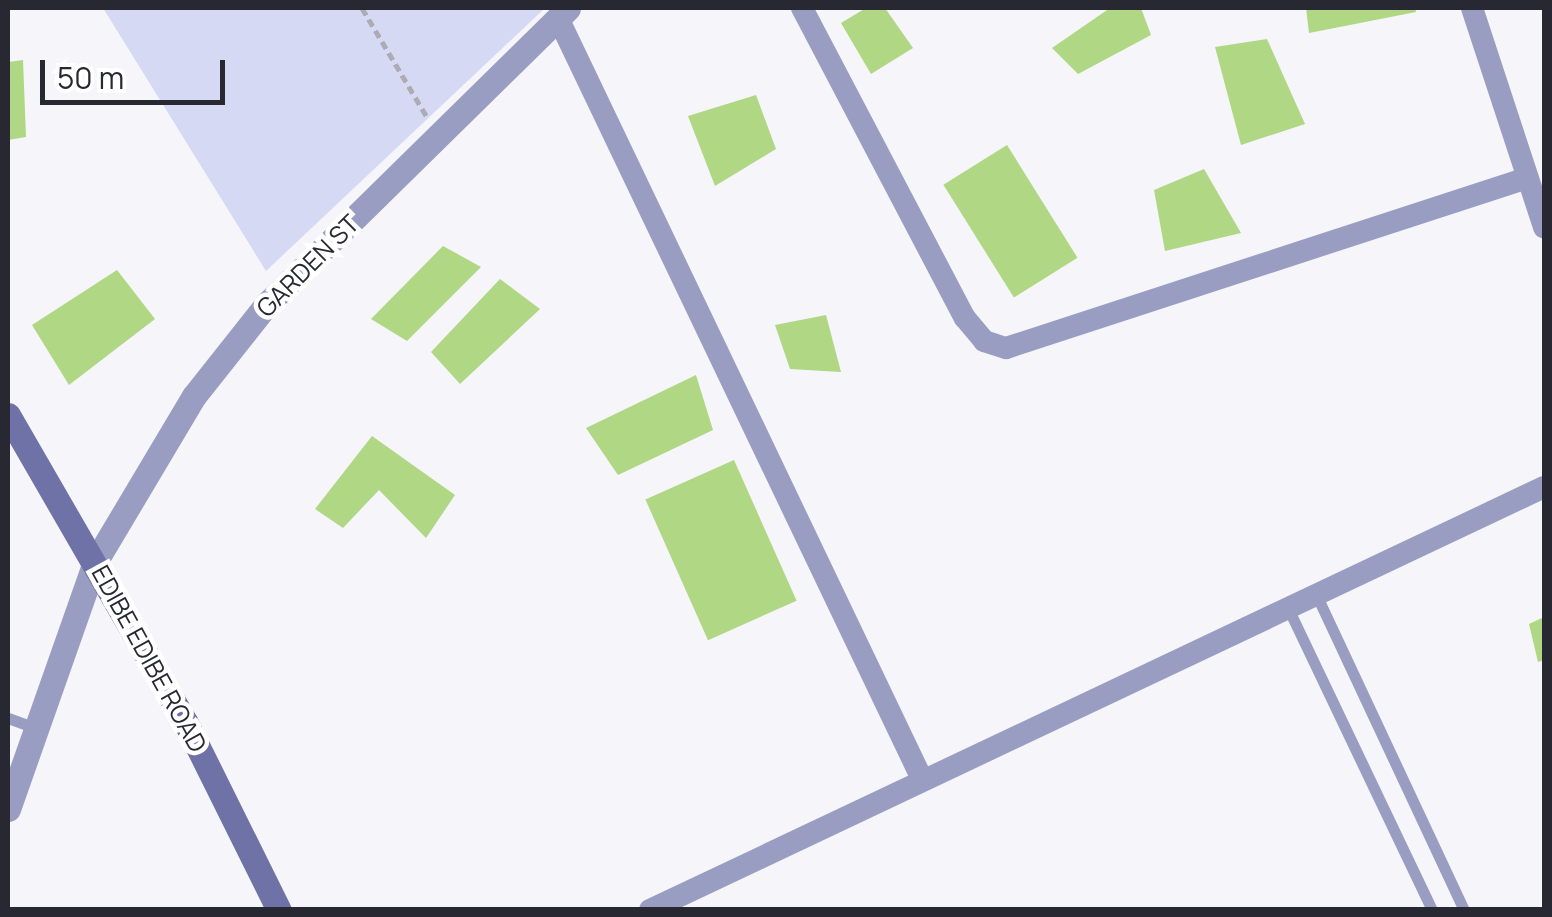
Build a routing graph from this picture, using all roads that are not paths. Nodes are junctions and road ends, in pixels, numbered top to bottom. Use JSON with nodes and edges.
{"nodes":[{"id":1,"x":802,"y":8,"type":"edge"},
{"id":2,"x":1472,"y":8,"type":"edge"},
{"id":3,"x":563,"y":13,"type":"edge"},
{"id":4,"x":1524,"y":179,"type":"junction"},
{"id":5,"x":1544,"y":227,"type":"edge"},
{"id":6,"x":8,"y":414,"type":"edge"},
{"id":7,"x":1544,"y":487,"type":"edge"},
{"id":8,"x":95,"y":562,"type":"junction"},
{"id":9,"x":1314,"y":589,"type":"junction"},
{"id":10,"x":1285,"y":602,"type":"junction"},
{"id":11,"x":8,"y":718,"type":"edge"},
{"id":12,"x":36,"y":728,"type":"junction"},
{"id":13,"x":922,"y":779,"type":"junction"},
{"id":14,"x":8,"y":809,"type":"edge"},
{"id":15,"x":280,"y":910,"type":"edge"},
{"id":16,"x":650,"y":910,"type":"edge"},
{"id":17,"x":1432,"y":910,"type":"edge"},
{"id":18,"x":1464,"y":910,"type":"edge"}],
"edges":[{"from":1,"to":4,"type":"street"},
{"from":2,"to":4,"type":"street"},
{"from":3,"to":8,"type":"street","name":"GARDEN ST"},
{"from":3,"to":13,"type":"street"},
{"from":4,"to":5,"type":"street"},
{"from":6,"to":8,"type":"main road","name":"EDIBE EDIBE ROAD"},
{"from":7,"to":9,"type":"street"},
{"from":8,"to":12,"type":"street","name":"GARDEN ST"},
{"from":8,"to":15,"type":"main road","name":"EDIBE EDIBE ROAD"},
{"from":9,"to":10,"type":"street"},
{"from":9,"to":18,"type":"lane"},
{"from":10,"to":13,"type":"street"},
{"from":10,"to":17,"type":"lane"},
{"from":11,"to":12,"type":"lane"},
{"from":12,"to":14,"type":"street","name":"GARDEN ST"},
{"from":13,"to":16,"type":"street"}]}
